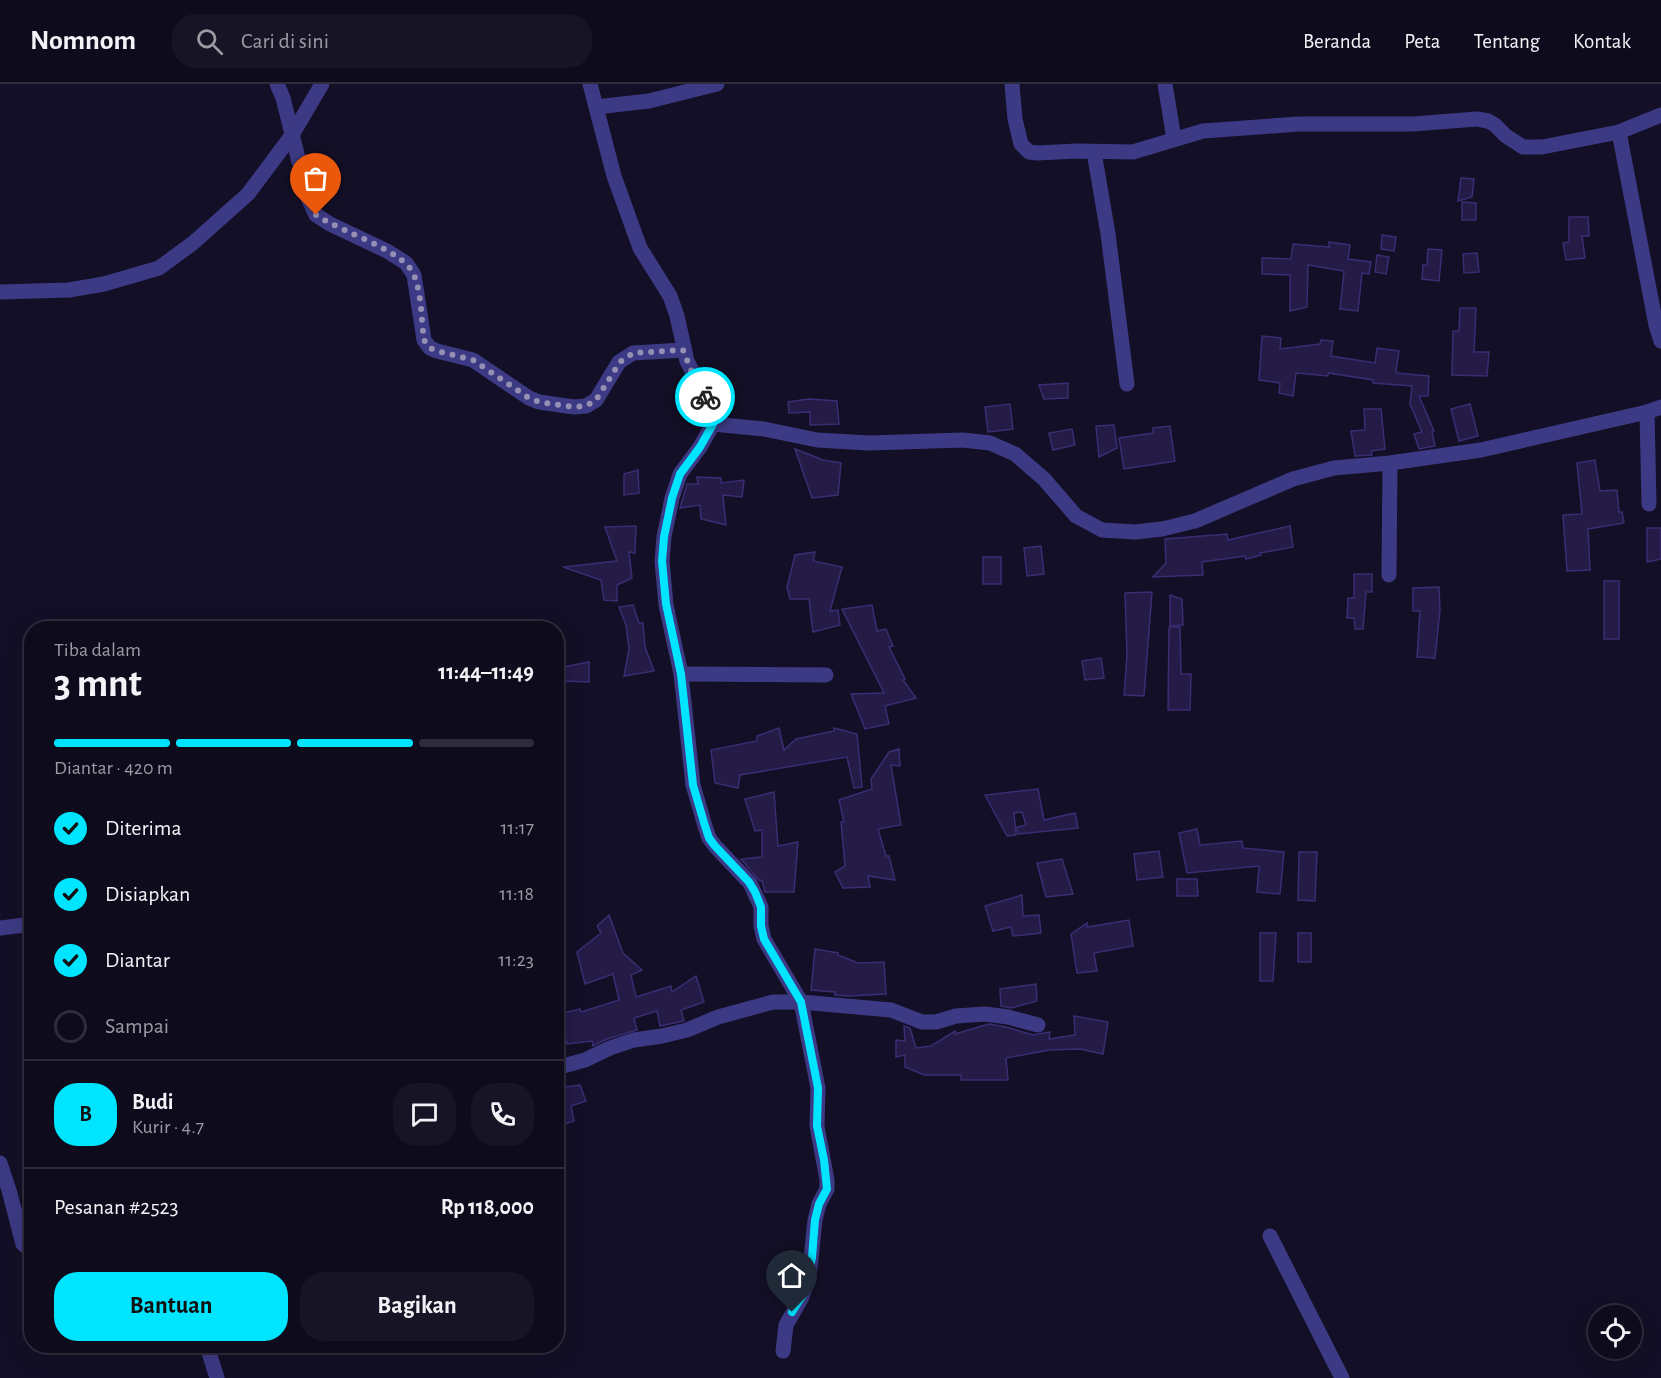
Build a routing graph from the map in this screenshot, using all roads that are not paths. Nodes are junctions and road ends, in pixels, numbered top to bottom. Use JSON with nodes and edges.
{"nodes":[{"id":1,"x":277,"y":84,"type":"edge"},
{"id":2,"x":322,"y":84,"type":"edge"},
{"id":3,"x":590,"y":84,"type":"edge"},
{"id":4,"x":717,"y":84,"type":"edge"},
{"id":5,"x":1012,"y":84,"type":"edge"},
{"id":6,"x":1165,"y":84,"type":"edge"},
{"id":7,"x":596,"y":108,"type":"junction"},
{"id":8,"x":1661,"y":115,"type":"edge"},
{"id":9,"x":1619,"y":132,"type":"junction"},
{"id":10,"x":292,"y":135,"type":"junction"},
{"id":11,"x":1174,"y":139,"type":"junction"},
{"id":12,"x":1094,"y":152,"type":"junction"},
{"id":13,"x":0,"y":292,"type":"edge"},
{"id":14,"x":1661,"y":341,"type":"edge"},
{"id":15,"x":683,"y":350,"type":"junction"},
{"id":16,"x":1127,"y":384,"type":"dead end"},
{"id":17,"x":1654,"y":409,"type":"edge"},
{"id":18,"x":713,"y":424,"type":"junction"},
{"id":19,"x":1390,"y":463,"type":"junction"},
{"id":20,"x":1649,"y":504,"type":"dead end"},
{"id":21,"x":1389,"y":575,"type":"dead end"},
{"id":22,"x":681,"y":674,"type":"junction"},
{"id":23,"x":825,"y":675,"type":"dead end"},
{"id":24,"x":24,"y":925,"type":"edge"},
{"id":25,"x":0,"y":928,"type":"edge"},
{"id":26,"x":801,"y":1002,"type":"junction"},
{"id":27,"x":1038,"y":1025,"type":"dead end"},
{"id":28,"x":564,"y":1066,"type":"edge"},
{"id":29,"x":0,"y":1163,"type":"edge"},
{"id":30,"x":1270,"y":1236,"type":"dead end"},
{"id":31,"x":24,"y":1245,"type":"edge"},
{"id":32,"x":783,"y":1351,"type":"dead end"},
{"id":33,"x":209,"y":1353,"type":"edge"},
{"id":34,"x":217,"y":1378,"type":"edge"},
{"id":35,"x":1342,"y":1378,"type":"edge"}],
"edges":[{"from":1,"to":10,"type":"street"},
{"from":2,"to":10,"type":"street"},
{"from":3,"to":7,"type":"street"},
{"from":4,"to":7,"type":"street"},
{"from":5,"to":12,"type":"street"},
{"from":6,"to":11,"type":"street"},
{"from":7,"to":15,"type":"street"},
{"from":8,"to":9,"type":"street"},
{"from":9,"to":11,"type":"street"},
{"from":9,"to":14,"type":"street"},
{"from":10,"to":13,"type":"street"},
{"from":10,"to":15,"type":"street"},
{"from":11,"to":12,"type":"street"},
{"from":12,"to":16,"type":"street"},
{"from":15,"to":18,"type":"street"},
{"from":17,"to":19,"type":"street"},
{"from":17,"to":20,"type":"street"},
{"from":18,"to":19,"type":"street"},
{"from":18,"to":22,"type":"street"},
{"from":19,"to":21,"type":"street"},
{"from":22,"to":23,"type":"street"},
{"from":22,"to":26,"type":"street"},
{"from":24,"to":25,"type":"street"},
{"from":26,"to":27,"type":"street"},
{"from":26,"to":28,"type":"street"},
{"from":26,"to":32,"type":"street"},
{"from":29,"to":31,"type":"street"},
{"from":30,"to":35,"type":"street"},
{"from":33,"to":34,"type":"street"}]}
